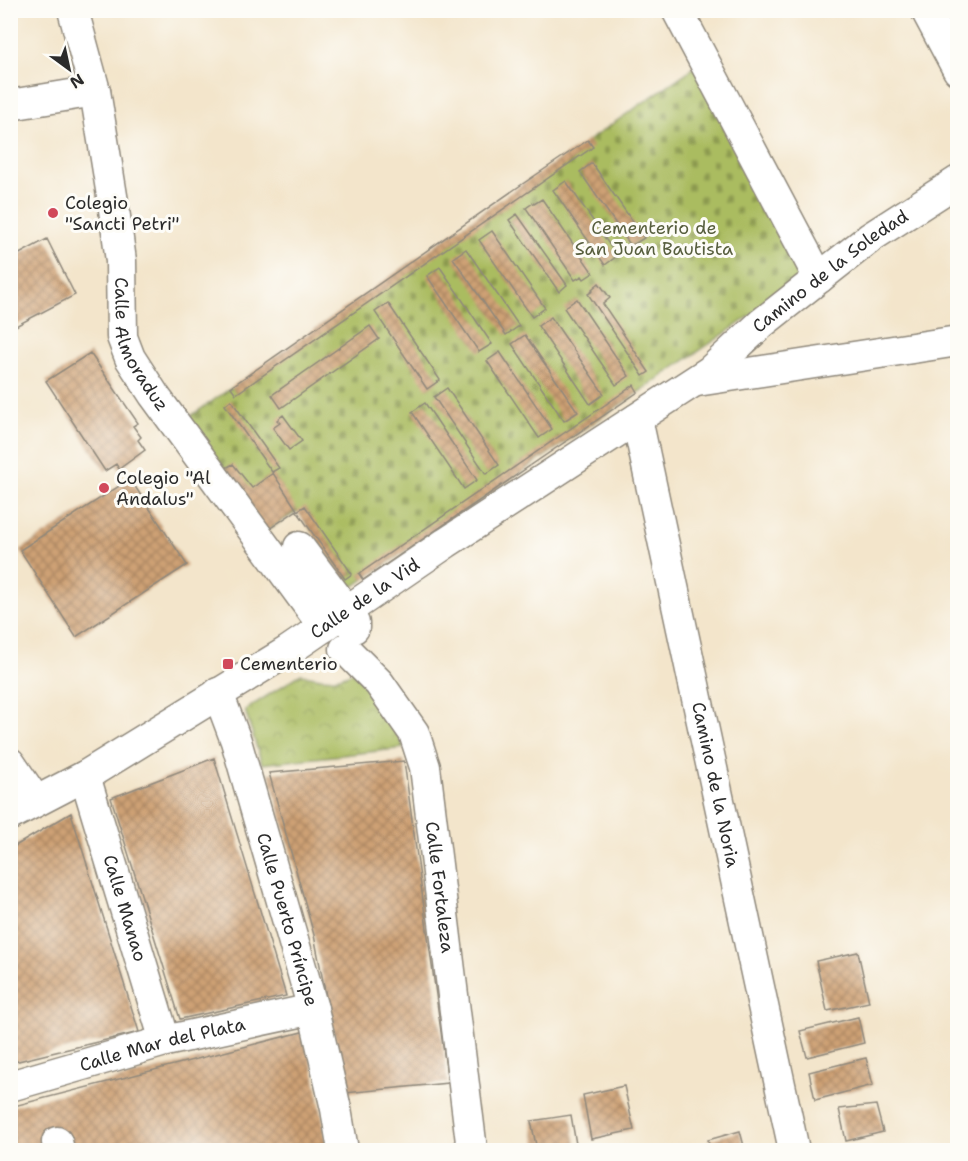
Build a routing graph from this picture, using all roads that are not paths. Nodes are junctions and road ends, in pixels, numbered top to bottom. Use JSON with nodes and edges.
{"nodes":[{"id":1,"x":73,"y":10,"type":"edge"},
{"id":2,"x":676,"y":10,"type":"edge"},
{"id":3,"x":926,"y":10,"type":"edge"},
{"id":4,"x":957,"y":70,"type":"edge"},
{"id":5,"x":95,"y":91,"type":"junction"},
{"id":6,"x":10,"y":105,"type":"edge"},
{"id":7,"x":957,"y":181,"type":"edge"},
{"id":8,"x":819,"y":278,"type":"junction"},
{"id":9,"x":957,"y":341,"type":"edge"},
{"id":10,"x":702,"y":376,"type":"junction"},
{"id":11,"x":636,"y":419,"type":"junction"},
{"id":12,"x":299,"y":547,"type":"dead end"},
{"id":13,"x":347,"y":624,"type":"junction"},
{"id":14,"x":219,"y":693,"type":"junction"},
{"id":15,"x":10,"y":763,"type":"edge"},
{"id":16,"x":86,"y":776,"type":"junction"},
{"id":17,"x":23,"y":808,"type":"edge"},
{"id":18,"x":313,"y":1009,"type":"junction"},
{"id":19,"x":165,"y":1041,"type":"junction"},
{"id":20,"x":10,"y":1086,"type":"edge"},
{"id":21,"x":343,"y":1150,"type":"edge"},
{"id":22,"x":472,"y":1150,"type":"edge"},
{"id":23,"x":794,"y":1150,"type":"edge"}],
"edges":[{"from":1,"to":5,"type":"street","name":"Calle Almoraduz"},
{"from":2,"to":8,"type":"street"},
{"from":3,"to":4,"type":"street"},
{"from":5,"to":6,"type":"street"},
{"from":5,"to":13,"type":"street","name":"Calle Almoraduz"},
{"from":7,"to":8,"type":"street","name":"Camino de la Soledad"},
{"from":8,"to":10,"type":"street","name":"Camino de la Soledad"},
{"from":9,"to":10,"type":"street"},
{"from":10,"to":11,"type":"street","name":"Calle de la Vid"},
{"from":11,"to":13,"type":"street","name":"Calle de la Vid"},
{"from":11,"to":23,"type":"street","name":"Camino de la Noria"},
{"from":12,"to":13,"type":"street"},
{"from":13,"to":14,"type":"street","name":"Calle de la Vid"},
{"from":13,"to":22,"type":"street","name":"Calle Fortaleza"},
{"from":14,"to":16,"type":"street","name":"Calle de la Vid"},
{"from":14,"to":18,"type":"street","name":"Calle Puerto Príncipe"},
{"from":15,"to":17,"type":"street"},
{"from":16,"to":17,"type":"street","name":"Calle de la Vid"},
{"from":16,"to":19,"type":"street","name":"Calle Manao"},
{"from":18,"to":19,"type":"street","name":"Calle Mar del Plata"},
{"from":18,"to":21,"type":"street","name":"Calle Puerto Príncipe"},
{"from":19,"to":20,"type":"street","name":"Calle Mar del Plata"}]}
